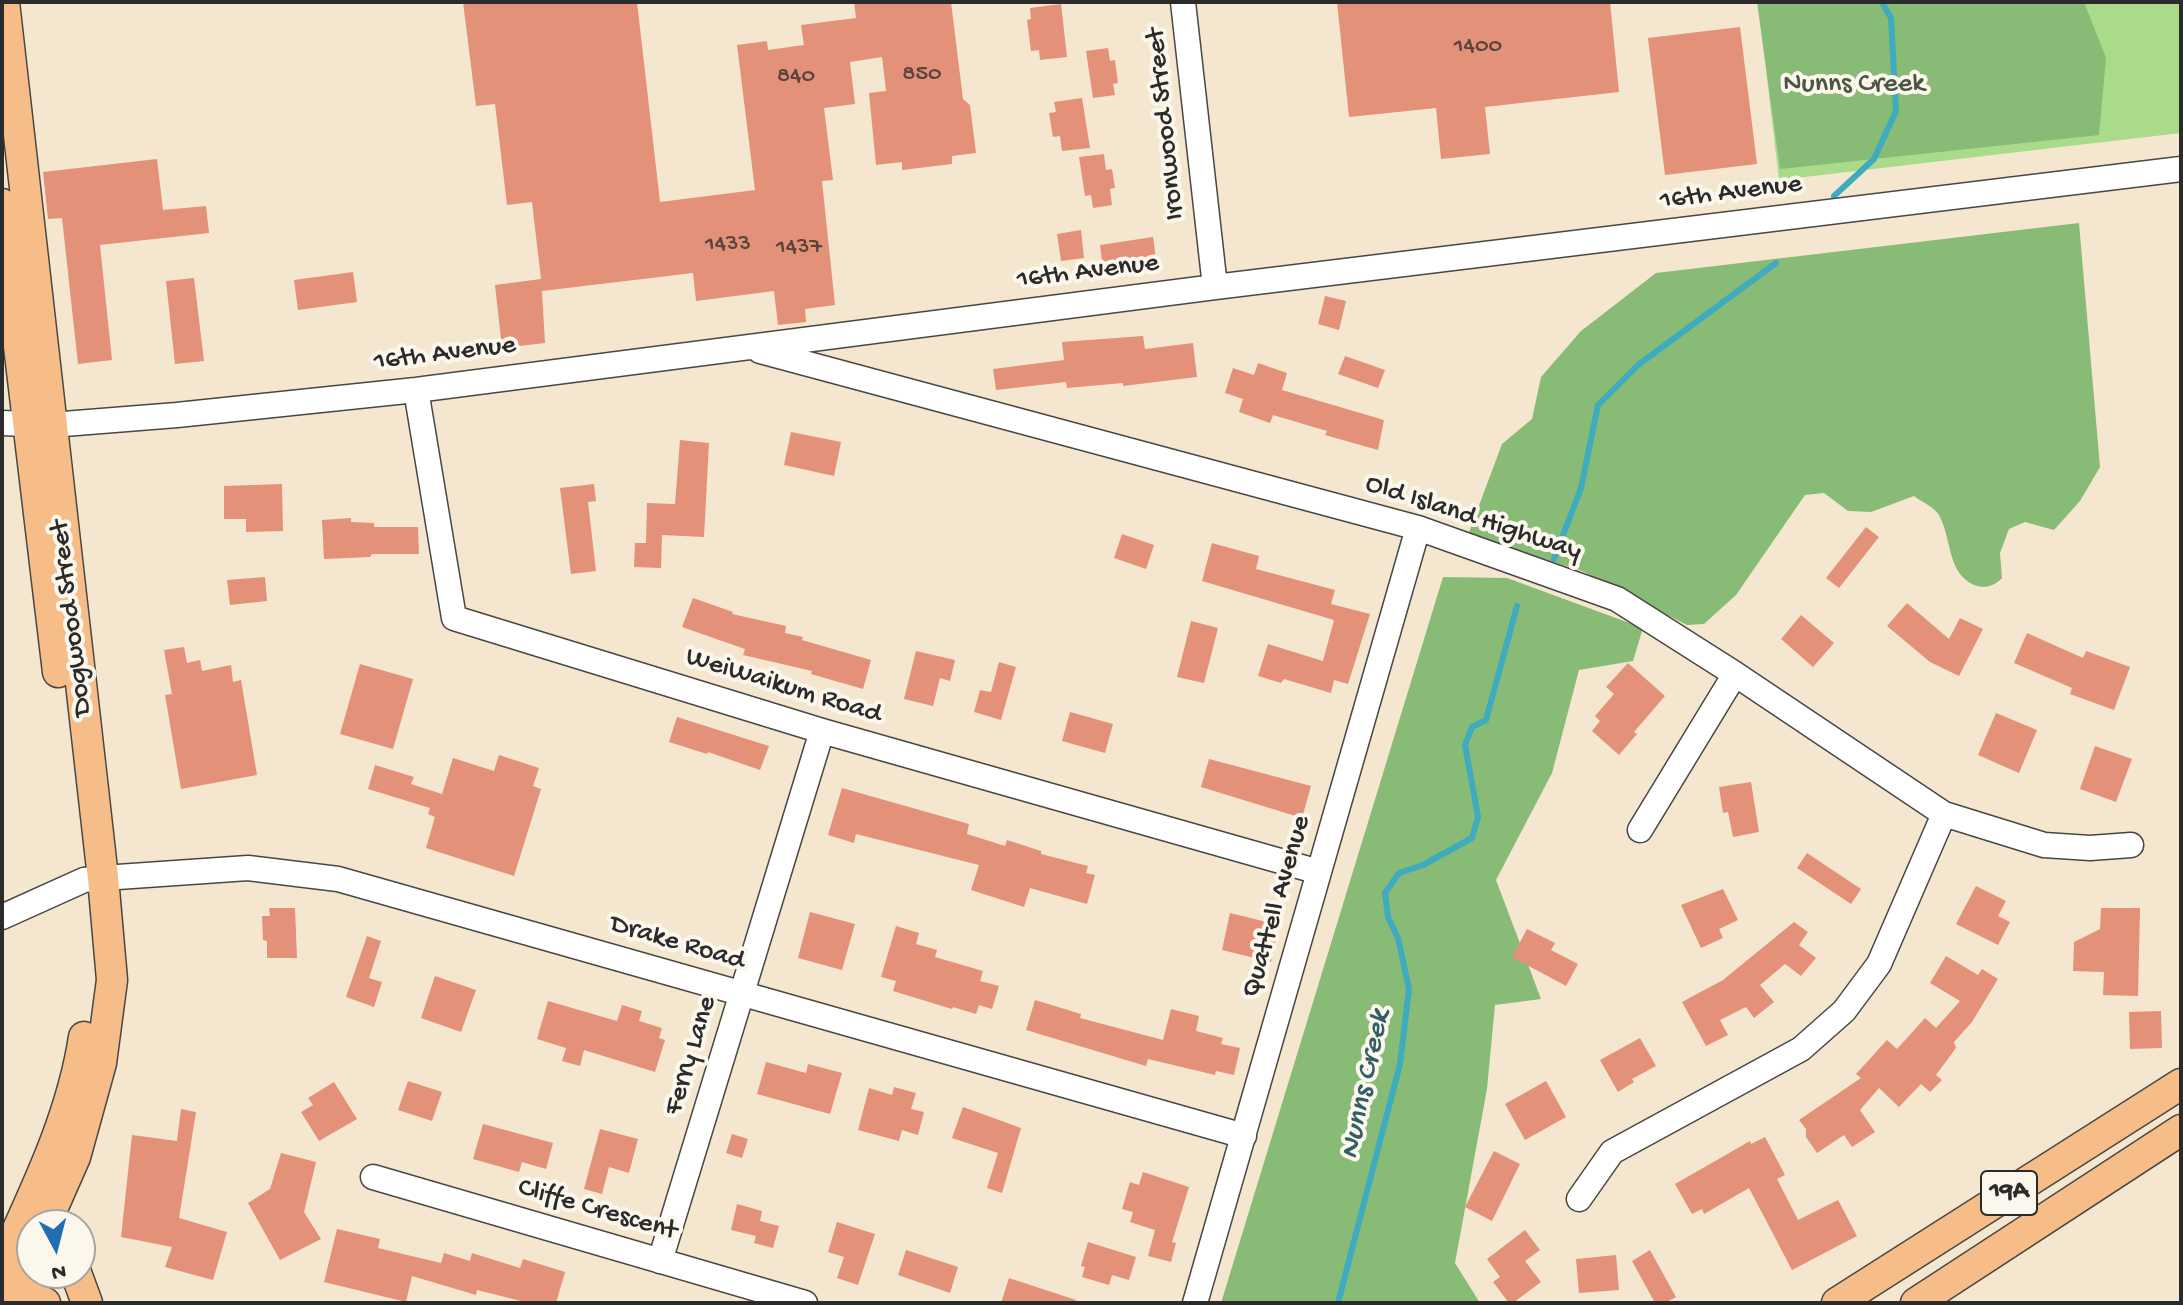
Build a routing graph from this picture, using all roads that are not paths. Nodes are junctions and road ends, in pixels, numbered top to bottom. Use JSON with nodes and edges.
{"nodes":[{"id":1,"x":4,"y":2,"type":"edge"},
{"id":2,"x":1183,"y":2,"type":"edge"},
{"id":3,"x":2181,"y":169,"type":"edge"},
{"id":4,"x":2,"y":204,"type":"edge"},
{"id":5,"x":1215,"y":287,"type":"junction"},
{"id":6,"x":746,"y":347,"type":"junction"},
{"id":7,"x":416,"y":390,"type":"junction"},
{"id":8,"x":27,"y":424,"type":"edge"},
{"id":9,"x":1418,"y":528,"type":"junction"},
{"id":10,"x":1735,"y":674,"type":"junction"},
{"id":11,"x":822,"y":731,"type":"junction"},
{"id":12,"x":1944,"y":814,"type":"junction"},
{"id":13,"x":1640,"y":830,"type":"dead end"},
{"id":14,"x":2131,"y":845,"type":"dead end"},
{"id":15,"x":1319,"y":872,"type":"junction"},
{"id":16,"x":94,"y":879,"type":"junction"},
{"id":17,"x":2,"y":917,"type":"edge"},
{"id":18,"x":742,"y":994,"type":"junction"},
{"id":19,"x":2181,"y":1084,"type":"edge"},
{"id":20,"x":2181,"y":1130,"type":"edge"},
{"id":21,"x":1244,"y":1136,"type":"junction"},
{"id":22,"x":2181,"y":1141,"type":"edge"},
{"id":23,"x":56,"y":1171,"type":"junction"},
{"id":24,"x":373,"y":1177,"type":"dead end"},
{"id":25,"x":2108,"y":1178,"type":"junction"},
{"id":26,"x":1579,"y":1199,"type":"dead end"},
{"id":27,"x":2,"y":1209,"type":"edge"},
{"id":28,"x":48,"y":1209,"type":"edge"},
{"id":29,"x":65,"y":1209,"type":"edge"},
{"id":30,"x":660,"y":1261,"type":"junction"},
{"id":31,"x":7,"y":1284,"type":"edge"},
{"id":32,"x":45,"y":1303,"type":"edge"},
{"id":33,"x":805,"y":1303,"type":"edge"},
{"id":34,"x":1195,"y":1303,"type":"edge"},
{"id":35,"x":1837,"y":1303,"type":"edge"},
{"id":36,"x":1916,"y":1303,"type":"edge"}],
"edges":[{"from":1,"to":8,"type":"main road","name":"Dogwood Street"},
{"from":2,"to":5,"type":"street","name":"Ironwood Street"},
{"from":3,"to":5,"type":"street","name":"16th Avenue"},
{"from":4,"to":8,"type":"main road","name":"Dogwood Street"},
{"from":5,"to":6,"type":"street","name":"16th Avenue"},
{"from":6,"to":7,"type":"street","name":"16th Avenue"},
{"from":6,"to":9,"type":"street","name":"Old Island Highway"},
{"from":7,"to":8,"type":"street","name":"16th Avenue"},
{"from":7,"to":11,"type":"street","name":"WeiWaikum Road"},
{"from":8,"to":16,"type":"main road","name":"Dogwood Street"},
{"from":9,"to":10,"type":"street","name":"Old Island Highway"},
{"from":9,"to":15,"type":"street","name":"Quattell Avenue"},
{"from":10,"to":12,"type":"street","name":"Old Island Highway"},
{"from":10,"to":13,"type":"street"},
{"from":11,"to":15,"type":"street","name":"WeiWaikum Road"},
{"from":11,"to":18,"type":"street","name":"Ferry Lane"},
{"from":12,"to":14,"type":"street","name":"Old Island Highway"},
{"from":12,"to":26,"type":"street"},
{"from":15,"to":21,"type":"street","name":"Quattell Avenue"},
{"from":16,"to":17,"type":"street"},
{"from":16,"to":18,"type":"street","name":"Drake Road"},
{"from":16,"to":23,"type":"main road","name":"Dogwood Street"},
{"from":18,"to":21,"type":"street","name":"Drake Road"},
{"from":18,"to":30,"type":"street","name":"Ferry Lane"},
{"from":19,"to":35,"type":"main road","number":"19A"},
{"from":20,"to":25,"type":"main road","number":"19A"},
{"from":21,"to":34,"type":"street","name":"Quattell Avenue"},
{"from":22,"to":25,"type":"main road"},
{"from":23,"to":27,"type":"main road"},
{"from":23,"to":28,"type":"main road","name":"Dogwood Street"},
{"from":23,"to":29,"type":"main road"},
{"from":23,"to":31,"type":"main road","name":"Dogwood Street"},
{"from":24,"to":30,"type":"street","name":"Cliffe Crescent"},
{"from":25,"to":36,"type":"main road","number":"19A"},
{"from":30,"to":33,"type":"street","name":"Cliffe Crescent"},
{"from":31,"to":32,"type":"main road"}]}
